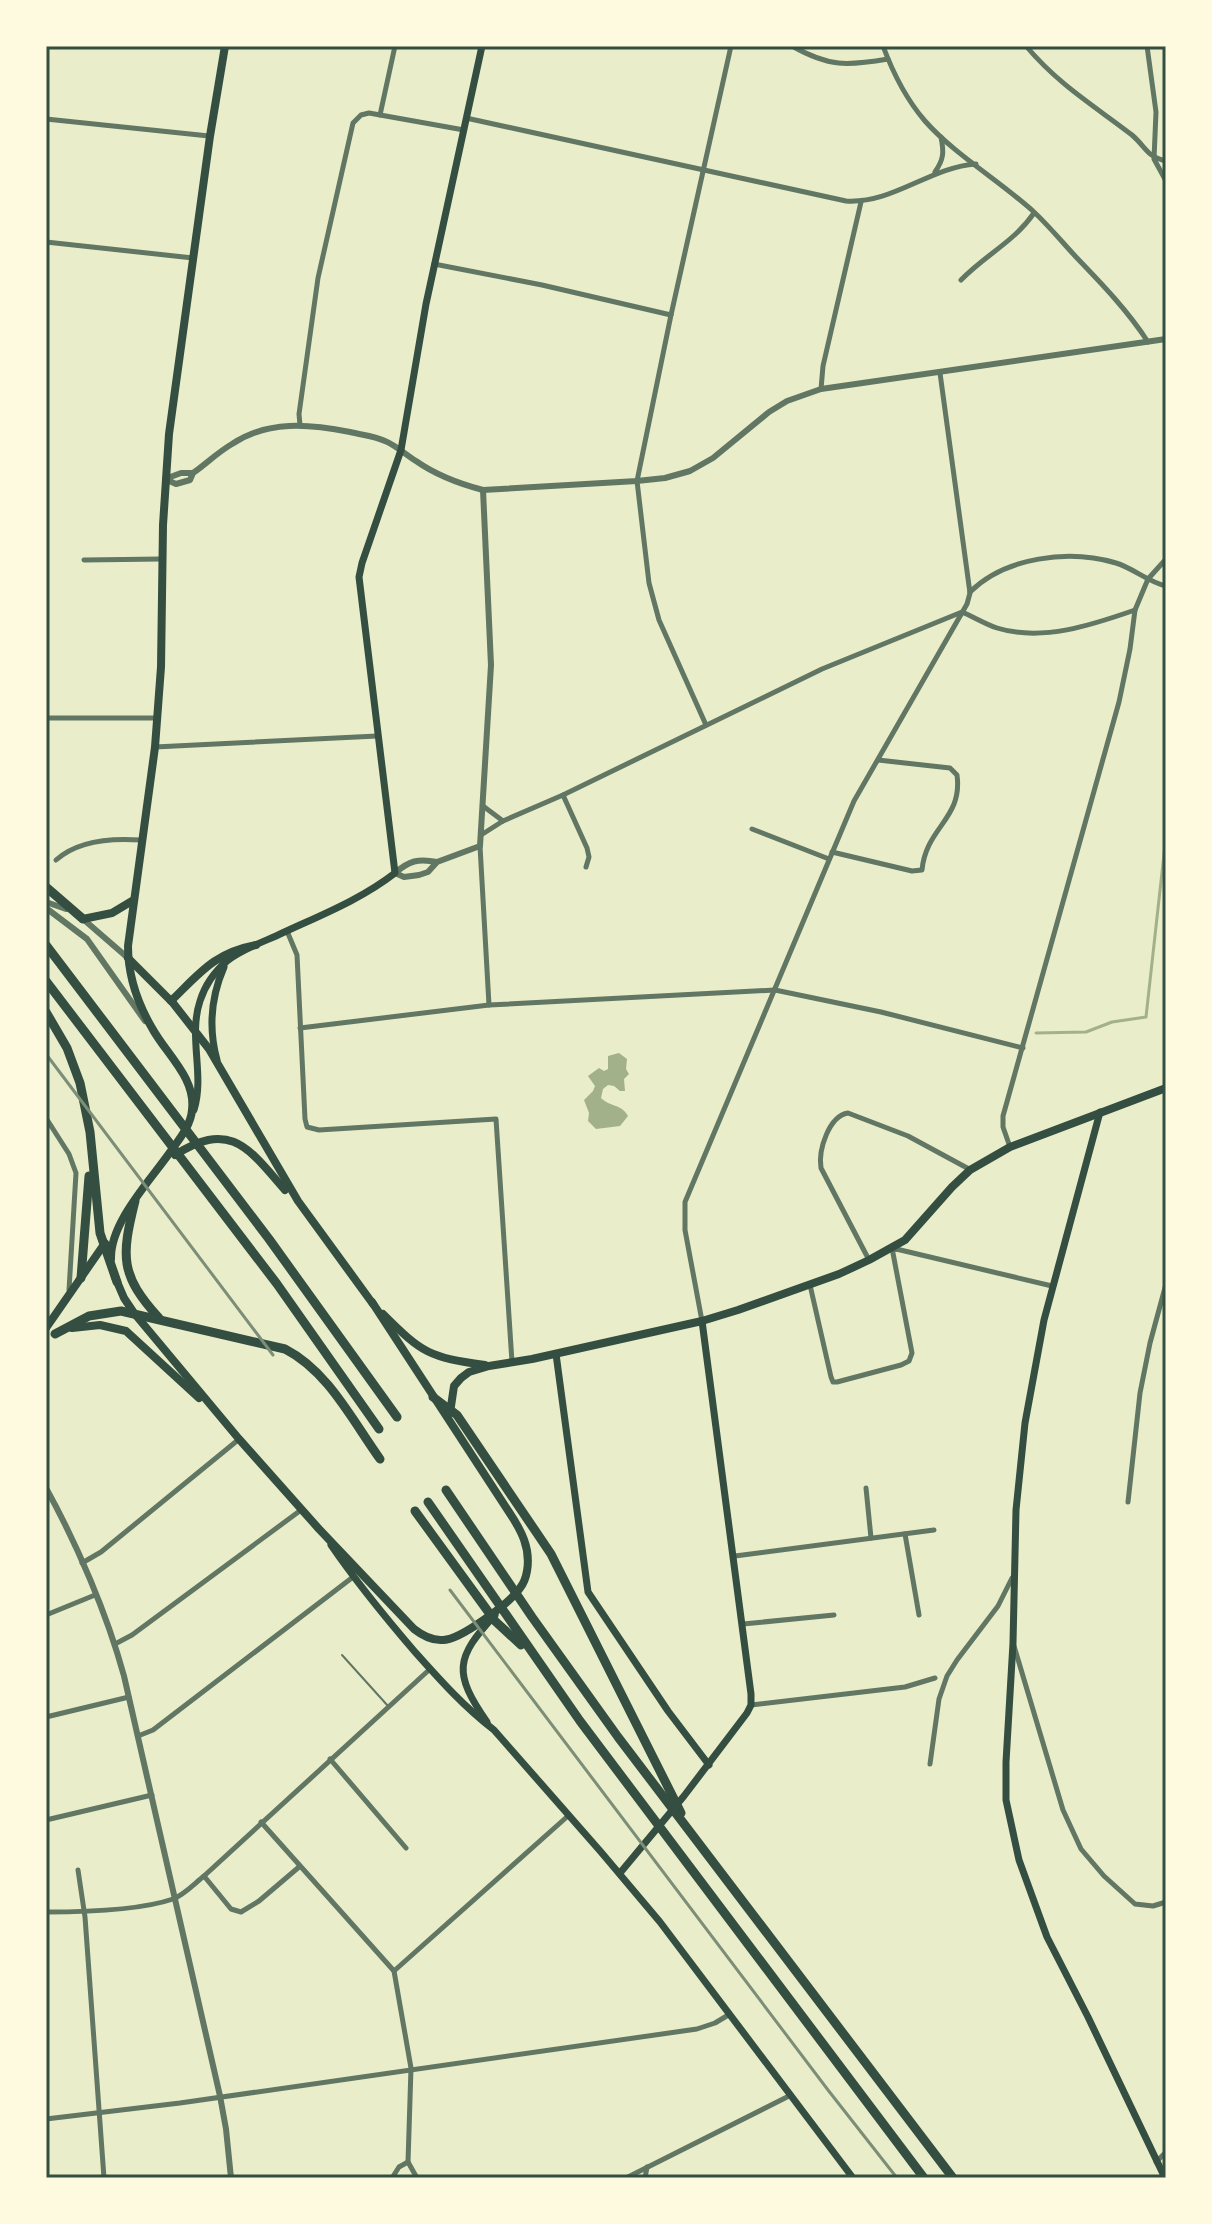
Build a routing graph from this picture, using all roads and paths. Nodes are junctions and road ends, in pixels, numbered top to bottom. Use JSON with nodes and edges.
{"nodes":[{"id":1,"x":47,"y":46,"type":"edge"},
{"id":2,"x":225,"y":46,"type":"edge"},
{"id":3,"x":395,"y":46,"type":"edge"},
{"id":4,"x":482,"y":46,"type":"edge"},
{"id":5,"x":731,"y":46,"type":"edge"},
{"id":6,"x":792,"y":46,"type":"edge"},
{"id":7,"x":883,"y":46,"type":"edge"},
{"id":8,"x":1026,"y":46,"type":"edge"},
{"id":9,"x":1147,"y":46,"type":"edge"},
{"id":10,"x":46,"y":53,"type":"edge"},
{"id":11,"x":888,"y":59,"type":"junction"},
{"id":12,"x":380,"y":115,"type":"junction"},
{"id":13,"x":466,"y":118,"type":"junction"},
{"id":14,"x":46,"y":119,"type":"edge"},
{"id":15,"x":464,"y":130,"type":"junction"},
{"id":16,"x":210,"y":136,"type":"junction"},
{"id":17,"x":940,"y":136,"type":"junction"},
{"id":18,"x":1154,"y":159,"type":"junction"},
{"id":19,"x":1166,"y":161,"type":"edge"},
{"id":20,"x":976,"y":164,"type":"junction"},
{"id":21,"x":703,"y":171,"type":"junction"},
{"id":22,"x":934,"y":173,"type":"junction"},
{"id":23,"x":1166,"y":181,"type":"edge"},
{"id":24,"x":861,"y":202,"type":"junction"},
{"id":25,"x":1034,"y":213,"type":"junction"},
{"id":26,"x":46,"y":242,"type":"edge"},
{"id":27,"x":193,"y":258,"type":"junction"},
{"id":28,"x":434,"y":264,"type":"junction"},
{"id":29,"x":961,"y":280,"type":"dead end"},
{"id":30,"x":671,"y":315,"type":"junction"},
{"id":31,"x":1166,"y":339,"type":"edge"},
{"id":32,"x":1148,"y":342,"type":"junction"},
{"id":33,"x":940,"y":373,"type":"junction"},
{"id":34,"x":821,"y":389,"type":"junction"},
{"id":35,"x":300,"y":425,"type":"junction"},
{"id":36,"x":401,"y":450,"type":"junction"},
{"id":37,"x":165,"y":479,"type":"junction"},
{"id":38,"x":637,"y":481,"type":"junction"},
{"id":39,"x":483,"y":490,"type":"junction"},
{"id":40,"x":161,"y":559,"type":"junction"},
{"id":41,"x":1166,"y":559,"type":"edge"},
{"id":42,"x":84,"y":560,"type":"dead end"},
{"id":43,"x":1148,"y":579,"type":"junction"},
{"id":44,"x":1166,"y":586,"type":"edge"},
{"id":45,"x":970,"y":593,"type":"junction"},
{"id":46,"x":1135,"y":610,"type":"junction"},
{"id":47,"x":962,"y":612,"type":"junction"},
{"id":48,"x":46,"y":718,"type":"edge"},
{"id":49,"x":157,"y":718,"type":"junction"},
{"id":50,"x":706,"y":725,"type":"junction"},
{"id":51,"x":377,"y":736,"type":"junction"},
{"id":52,"x":155,"y":747,"type":"junction"},
{"id":53,"x":878,"y":760,"type":"junction"},
{"id":54,"x":563,"y":795,"type":"junction"},
{"id":55,"x":483,"y":806,"type":"junction"},
{"id":56,"x":503,"y":821,"type":"junction"},
{"id":57,"x":752,"y":829,"type":"dead end"},
{"id":58,"x":481,"y":835,"type":"junction"},
{"id":59,"x":141,"y":840,"type":"junction"},
{"id":60,"x":480,"y":846,"type":"junction"},
{"id":61,"x":832,"y":852,"type":"junction"},
{"id":62,"x":829,"y":859,"type":"junction"},
{"id":63,"x":56,"y":860,"type":"dead end"},
{"id":64,"x":437,"y":862,"type":"junction"},
{"id":65,"x":586,"y":867,"type":"dead end"},
{"id":66,"x":395,"y":873,"type":"junction"},
{"id":67,"x":46,"y":887,"type":"edge"},
{"id":68,"x":132,"y":901,"type":"junction"},
{"id":69,"x":46,"y":902,"type":"edge"},
{"id":70,"x":46,"y":908,"type":"edge"},
{"id":71,"x":83,"y":919,"type":"junction"},
{"id":72,"x":287,"y":931,"type":"junction"},
{"id":73,"x":46,"y":945,"type":"edge"},
{"id":74,"x":256,"y":945,"type":"junction"},
{"id":75,"x":128,"y":958,"type":"junction"},
{"id":76,"x":227,"y":961,"type":"junction"},
{"id":77,"x":46,"y":981,"type":"edge"},
{"id":78,"x":775,"y":990,"type":"junction"},
{"id":79,"x":171,"y":1001,"type":"junction"},
{"id":80,"x":489,"y":1005,"type":"junction"},
{"id":81,"x":46,"y":1012,"type":"edge"},
{"id":82,"x":300,"y":1028,"type":"junction"},
{"id":83,"x":195,"y":1030,"type":"junction"},
{"id":84,"x":158,"y":1039,"type":"junction"},
{"id":85,"x":1023,"y":1048,"type":"junction"},
{"id":86,"x":218,"y":1063,"type":"junction"},
{"id":87,"x":1166,"y":1088,"type":"edge"},
{"id":88,"x":1100,"y":1112,"type":"junction"},
{"id":89,"x":46,"y":1118,"type":"edge"},
{"id":90,"x":191,"y":1119,"type":"junction"},
{"id":91,"x":49,"y":1128,"type":"edge"},
{"id":92,"x":1010,"y":1147,"type":"junction"},
{"id":93,"x":92,"y":1156,"type":"junction"},
{"id":94,"x":164,"y":1162,"type":"junction"},
{"id":95,"x":970,"y":1170,"type":"junction"},
{"id":96,"x":135,"y":1201,"type":"junction"},
{"id":97,"x":305,"y":1212,"type":"junction"},
{"id":98,"x":120,"y":1223,"type":"junction"},
{"id":99,"x":104,"y":1245,"type":"junction"},
{"id":100,"x":892,"y":1248,"type":"junction"},
{"id":101,"x":869,"y":1260,"type":"junction"},
{"id":102,"x":81,"y":1278,"type":"junction"},
{"id":103,"x":117,"y":1282,"type":"junction"},
{"id":104,"x":809,"y":1284,"type":"junction"},
{"id":105,"x":1166,"y":1284,"type":"edge"},
{"id":106,"x":1052,"y":1286,"type":"junction"},
{"id":107,"x":69,"y":1295,"type":"junction"},
{"id":108,"x":1164,"y":1299,"type":"edge"},
{"id":109,"x":372,"y":1302,"type":"junction"},
{"id":110,"x":134,"y":1313,"type":"junction"},
{"id":111,"x":159,"y":1318,"type":"junction"},
{"id":112,"x":702,"y":1321,"type":"junction"},
{"id":113,"x":49,"y":1334,"type":"edge"},
{"id":114,"x":556,"y":1354,"type":"junction"},
{"id":115,"x":512,"y":1363,"type":"junction"},
{"id":116,"x":489,"y":1366,"type":"junction"},
{"id":117,"x":433,"y":1397,"type":"junction"},
{"id":118,"x":450,"y":1410,"type":"junction"},
{"id":119,"x":397,"y":1417,"type":"dead end"},
{"id":120,"x":449,"y":1421,"type":"junction"},
{"id":121,"x":227,"y":1426,"type":"junction"},
{"id":122,"x":379,"y":1429,"type":"dead end"},
{"id":123,"x":239,"y":1439,"type":"junction"},
{"id":124,"x":380,"y":1459,"type":"dead end"},
{"id":125,"x":46,"y":1488,"type":"edge"},
{"id":126,"x":866,"y":1488,"type":"dead end"},
{"id":127,"x":446,"y":1490,"type":"dead end"},
{"id":128,"x":428,"y":1502,"type":"dead end"},
{"id":129,"x":1128,"y":1502,"type":"dead end"},
{"id":130,"x":302,"y":1510,"type":"junction"},
{"id":131,"x":415,"y":1511,"type":"dead end"},
{"id":132,"x":934,"y":1530,"type":"dead end"},
{"id":133,"x":322,"y":1532,"type":"junction"},
{"id":134,"x":905,"y":1534,"type":"junction"},
{"id":135,"x":871,"y":1538,"type":"junction"},
{"id":136,"x":735,"y":1556,"type":"junction"},
{"id":137,"x":82,"y":1563,"type":"junction"},
{"id":138,"x":1014,"y":1573,"type":"junction"},
{"id":139,"x":353,"y":1577,"type":"junction"},
{"id":140,"x":95,"y":1595,"type":"junction"},
{"id":141,"x":46,"y":1615,"type":"edge"},
{"id":142,"x":834,"y":1615,"type":"dead end"},
{"id":143,"x":919,"y":1615,"type":"dead end"},
{"id":144,"x":743,"y":1624,"type":"junction"},
{"id":145,"x":470,"y":1635,"type":"junction"},
{"id":146,"x":1013,"y":1643,"type":"junction"},
{"id":147,"x":115,"y":1644,"type":"junction"},
{"id":148,"x":342,"y":1655,"type":"dead end"},
{"id":149,"x":535,"y":1658,"type":"junction"},
{"id":150,"x":430,"y":1669,"type":"junction"},
{"id":151,"x":935,"y":1678,"type":"dead end"},
{"id":152,"x":129,"y":1697,"type":"junction"},
{"id":153,"x":751,"y":1705,"type":"junction"},
{"id":154,"x":389,"y":1707,"type":"junction"},
{"id":155,"x":46,"y":1717,"type":"edge"},
{"id":156,"x":494,"y":1730,"type":"junction"},
{"id":157,"x":138,"y":1736,"type":"junction"},
{"id":158,"x":330,"y":1759,"type":"junction"},
{"id":159,"x":930,"y":1764,"type":"dead end"},
{"id":160,"x":709,"y":1765,"type":"junction"},
{"id":161,"x":152,"y":1795,"type":"junction"},
{"id":162,"x":569,"y":1815,"type":"junction"},
{"id":163,"x":46,"y":1820,"type":"edge"},
{"id":164,"x":261,"y":1822,"type":"junction"},
{"id":165,"x":691,"y":1834,"type":"junction"},
{"id":166,"x":406,"y":1848,"type":"dead end"},
{"id":167,"x":300,"y":1867,"type":"junction"},
{"id":168,"x":78,"y":1870,"type":"dead end"},
{"id":169,"x":620,"y":1873,"type":"junction"},
{"id":170,"x":204,"y":1876,"type":"junction"},
{"id":171,"x":175,"y":1898,"type":"junction"},
{"id":172,"x":1166,"y":1902,"type":"edge"},
{"id":173,"x":84,"y":1911,"type":"junction"},
{"id":174,"x":46,"y":1912,"type":"edge"},
{"id":175,"x":394,"y":1971,"type":"junction"},
{"id":176,"x":730,"y":2013,"type":"junction"},
{"id":177,"x":411,"y":2068,"type":"junction"},
{"id":178,"x":791,"y":2095,"type":"junction"},
{"id":179,"x":220,"y":2096,"type":"junction"},
{"id":180,"x":100,"y":2113,"type":"junction"},
{"id":181,"x":46,"y":2119,"type":"edge"},
{"id":182,"x":1166,"y":2152,"type":"edge"},
{"id":183,"x":408,"y":2162,"type":"junction"},
{"id":184,"x":1156,"y":2162,"type":"junction"},
{"id":185,"x":648,"y":2166,"type":"junction"},
{"id":186,"x":104,"y":2178,"type":"edge"},
{"id":187,"x":231,"y":2178,"type":"edge"},
{"id":188,"x":392,"y":2178,"type":"edge"},
{"id":189,"x":417,"y":2178,"type":"edge"},
{"id":190,"x":626,"y":2178,"type":"edge"},
{"id":191,"x":645,"y":2178,"type":"edge"},
{"id":192,"x":853,"y":2178,"type":"edge"},
{"id":193,"x":924,"y":2178,"type":"edge"},
{"id":194,"x":953,"y":2178,"type":"edge"},
{"id":195,"x":1165,"y":2178,"type":"edge"}],
"edges":[{"from":1,"to":10,"type":"street"},
{"from":2,"to":16,"type":"main road"},
{"from":3,"to":12,"type":"street"},
{"from":4,"to":13,"type":"main road"},
{"from":5,"to":21,"type":"street"},
{"from":6,"to":11,"type":"street"},
{"from":7,"to":11,"type":"street"},
{"from":8,"to":18,"type":"street"},
{"from":9,"to":18,"type":"street"},
{"from":11,"to":17,"type":"street"},
{"from":12,"to":15,"type":"street"},
{"from":12,"to":35,"type":"street"},
{"from":13,"to":15,"type":"main road"},
{"from":13,"to":21,"type":"street"},
{"from":14,"to":16,"type":"street"},
{"from":15,"to":28,"type":"main road"},
{"from":16,"to":27,"type":"main road"},
{"from":17,"to":20,"type":"street"},
{"from":17,"to":22,"type":"street"},
{"from":18,"to":19,"type":"street"},
{"from":18,"to":23,"type":"street"},
{"from":20,"to":22,"type":"street"},
{"from":20,"to":25,"type":"street"},
{"from":21,"to":24,"type":"street"},
{"from":21,"to":30,"type":"street"},
{"from":22,"to":24,"type":"street"},
{"from":24,"to":34,"type":"street"},
{"from":25,"to":29,"type":"street"},
{"from":25,"to":32,"type":"street"},
{"from":26,"to":27,"type":"street"},
{"from":27,"to":37,"type":"main road"},
{"from":28,"to":30,"type":"street"},
{"from":28,"to":36,"type":"main road"},
{"from":30,"to":38,"type":"street"},
{"from":31,"to":32,"type":"street"},
{"from":32,"to":33,"type":"street"},
{"from":33,"to":34,"type":"street"},
{"from":33,"to":45,"type":"street"},
{"from":34,"to":38,"type":"street"},
{"from":35,"to":36,"type":"street"},
{"from":35,"to":37,"type":"street"},
{"from":36,"to":39,"type":"street"},
{"from":36,"to":51,"type":"main road"},
{"from":37,"to":40,"type":"main road"},
{"from":38,"to":39,"type":"street"},
{"from":38,"to":50,"type":"street"},
{"from":39,"to":55,"type":"street"},
{"from":40,"to":42,"type":"street"},
{"from":40,"to":49,"type":"main road"},
{"from":41,"to":43,"type":"street"},
{"from":43,"to":44,"type":"street"},
{"from":43,"to":45,"type":"street"},
{"from":43,"to":46,"type":"street"},
{"from":45,"to":47,"type":"street"},
{"from":46,"to":47,"type":"street"},
{"from":46,"to":85,"type":"street"},
{"from":47,"to":50,"type":"street"},
{"from":47,"to":53,"type":"street"},
{"from":48,"to":49,"type":"street"},
{"from":49,"to":52,"type":"main road"},
{"from":50,"to":54,"type":"street"},
{"from":51,"to":52,"type":"street"},
{"from":51,"to":66,"type":"main road"},
{"from":52,"to":59,"type":"main road"},
{"from":53,"to":61,"type":"street"},
{"from":53,"to":61,"type":"street"},
{"from":54,"to":56,"type":"street"},
{"from":54,"to":65,"type":"street"},
{"from":55,"to":56,"type":"street"},
{"from":55,"to":58,"type":"street"},
{"from":56,"to":58,"type":"street"},
{"from":57,"to":62,"type":"street"},
{"from":58,"to":60,"type":"street"},
{"from":59,"to":63,"type":"street"},
{"from":59,"to":68,"type":"main road"},
{"from":60,"to":64,"type":"street"},
{"from":60,"to":80,"type":"street"},
{"from":61,"to":62,"type":"street"},
{"from":62,"to":78,"type":"street"},
{"from":64,"to":66,"type":"street"},
{"from":64,"to":66,"type":"street"},
{"from":66,"to":72,"type":"main road"},
{"from":67,"to":71,"type":"highway"},
{"from":68,"to":71,"type":"main road"},
{"from":68,"to":75,"type":"main road"},
{"from":69,"to":71,"type":"street"},
{"from":70,"to":84,"type":"street"},
{"from":71,"to":75,"type":"street"},
{"from":72,"to":74,"type":"main road"},
{"from":72,"to":82,"type":"street"},
{"from":73,"to":119,"type":"highway"},
{"from":74,"to":76,"type":"main road"},
{"from":74,"to":79,"type":"main road"},
{"from":75,"to":79,"type":"main road"},
{"from":75,"to":84,"type":"main road"},
{"from":76,"to":83,"type":"main road"},
{"from":76,"to":86,"type":"main road"},
{"from":77,"to":122,"type":"highway"},
{"from":78,"to":80,"type":"street"},
{"from":78,"to":85,"type":"street"},
{"from":78,"to":112,"type":"street"},
{"from":79,"to":83,"type":"main road"},
{"from":80,"to":82,"type":"street"},
{"from":81,"to":93,"type":"highway"},
{"from":82,"to":115,"type":"street"},
{"from":83,"to":86,"type":"main road"},
{"from":83,"to":90,"type":"main road"},
{"from":84,"to":90,"type":"main road"},
{"from":85,"to":92,"type":"street"},
{"from":86,"to":97,"type":"main road"},
{"from":87,"to":88,"type":"main road"},
{"from":88,"to":92,"type":"main road"},
{"from":88,"to":106,"type":"main road"},
{"from":89,"to":91,"type":"street"},
{"from":90,"to":94,"type":"main road"},
{"from":91,"to":107,"type":"street"},
{"from":92,"to":95,"type":"main road"},
{"from":93,"to":99,"type":"highway"},
{"from":93,"to":102,"type":"highway"},
{"from":94,"to":96,"type":"main road"},
{"from":94,"to":97,"type":"main road"},
{"from":95,"to":100,"type":"main road"},
{"from":95,"to":101,"type":"street"},
{"from":96,"to":98,"type":"main road"},
{"from":96,"to":111,"type":"highway"},
{"from":97,"to":109,"type":"main road"},
{"from":98,"to":99,"type":"main road"},
{"from":98,"to":103,"type":"main road"},
{"from":99,"to":102,"type":"main road"},
{"from":99,"to":103,"type":"highway"},
{"from":100,"to":101,"type":"main road"},
{"from":100,"to":104,"type":"street"},
{"from":100,"to":106,"type":"street"},
{"from":101,"to":104,"type":"main road"},
{"from":102,"to":107,"type":"main road"},
{"from":103,"to":110,"type":"main road"},
{"from":104,"to":112,"type":"main road"},
{"from":105,"to":108,"type":"street"},
{"from":106,"to":138,"type":"main road"},
{"from":107,"to":113,"type":"main road"},
{"from":108,"to":129,"type":"street"},
{"from":109,"to":116,"type":"main road"},
{"from":109,"to":117,"type":"main road"},
{"from":110,"to":111,"type":"highway"},
{"from":110,"to":113,"type":"highway"},
{"from":110,"to":121,"type":"main road"},
{"from":111,"to":124,"type":"highway"},
{"from":112,"to":114,"type":"main road"},
{"from":112,"to":136,"type":"main road"},
{"from":113,"to":121,"type":"main road"},
{"from":114,"to":115,"type":"main road"},
{"from":114,"to":160,"type":"main road"},
{"from":115,"to":116,"type":"main road"},
{"from":116,"to":118,"type":"main road"},
{"from":117,"to":118,"type":"highway"},
{"from":117,"to":120,"type":"main road"},
{"from":118,"to":120,"type":"main road"},
{"from":118,"to":165,"type":"highway"},
{"from":120,"to":145,"type":"main road"},
{"from":121,"to":123,"type":"main road"},
{"from":123,"to":130,"type":"main road"},
{"from":123,"to":137,"type":"street"},
{"from":125,"to":137,"type":"street"},
{"from":126,"to":135,"type":"street"},
{"from":127,"to":165,"type":"highway"},
{"from":128,"to":149,"type":"highway"},
{"from":130,"to":133,"type":"main road"},
{"from":130,"to":147,"type":"street"},
{"from":131,"to":149,"type":"highway"},
{"from":132,"to":134,"type":"street"},
{"from":133,"to":139,"type":"main road"},
{"from":133,"to":145,"type":"main road"},
{"from":134,"to":135,"type":"street"},
{"from":134,"to":143,"type":"street"},
{"from":135,"to":136,"type":"street"},
{"from":136,"to":144,"type":"main road"},
{"from":137,"to":140,"type":"street"},
{"from":138,"to":146,"type":"main road"},
{"from":138,"to":159,"type":"street"},
{"from":139,"to":150,"type":"main road"},
{"from":139,"to":157,"type":"street"},
{"from":140,"to":141,"type":"street"},
{"from":140,"to":147,"type":"street"},
{"from":142,"to":144,"type":"street"},
{"from":144,"to":153,"type":"main road"},
{"from":145,"to":156,"type":"main road"},
{"from":146,"to":172,"type":"street"},
{"from":146,"to":184,"type":"main road"},
{"from":147,"to":152,"type":"street"},
{"from":148,"to":154,"type":"lane"},
{"from":149,"to":193,"type":"highway"},
{"from":150,"to":154,"type":"street"},
{"from":150,"to":156,"type":"main road"},
{"from":151,"to":153,"type":"street"},
{"from":152,"to":155,"type":"street"},
{"from":152,"to":157,"type":"street"},
{"from":153,"to":160,"type":"main road"},
{"from":154,"to":158,"type":"street"},
{"from":156,"to":162,"type":"main road"},
{"from":157,"to":161,"type":"street"},
{"from":158,"to":164,"type":"street"},
{"from":158,"to":166,"type":"street"},
{"from":160,"to":169,"type":"main road"},
{"from":161,"to":163,"type":"street"},
{"from":161,"to":171,"type":"street"},
{"from":162,"to":169,"type":"main road"},
{"from":162,"to":175,"type":"street"},
{"from":164,"to":167,"type":"street"},
{"from":164,"to":170,"type":"street"},
{"from":165,"to":194,"type":"highway"},
{"from":167,"to":170,"type":"street"},
{"from":167,"to":175,"type":"street"},
{"from":168,"to":173,"type":"street"},
{"from":169,"to":176,"type":"main road"},
{"from":170,"to":171,"type":"street"},
{"from":171,"to":173,"type":"street"},
{"from":171,"to":179,"type":"street"},
{"from":173,"to":174,"type":"street"},
{"from":173,"to":180,"type":"street"},
{"from":175,"to":177,"type":"street"},
{"from":176,"to":177,"type":"street"},
{"from":176,"to":178,"type":"main road"},
{"from":177,"to":179,"type":"street"},
{"from":177,"to":183,"type":"street"},
{"from":178,"to":185,"type":"street"},
{"from":178,"to":192,"type":"main road"},
{"from":179,"to":180,"type":"street"},
{"from":179,"to":187,"type":"street"},
{"from":180,"to":181,"type":"street"},
{"from":180,"to":186,"type":"street"},
{"from":182,"to":184,"type":"street"},
{"from":183,"to":188,"type":"street"},
{"from":183,"to":189,"type":"street"},
{"from":184,"to":195,"type":"main road"},
{"from":185,"to":190,"type":"street"},
{"from":185,"to":191,"type":"street"}]}
